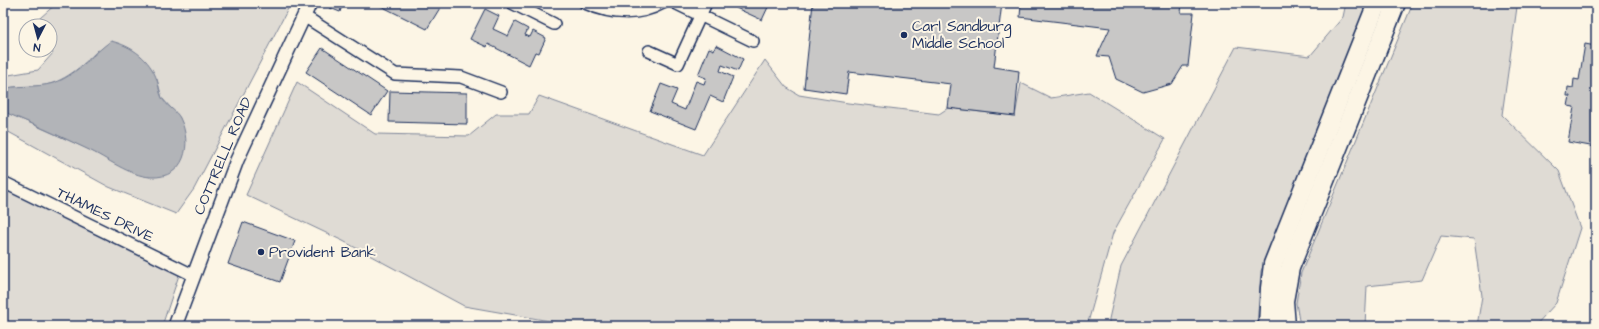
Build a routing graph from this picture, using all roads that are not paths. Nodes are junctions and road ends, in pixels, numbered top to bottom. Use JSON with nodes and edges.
{"nodes":[{"id":1,"x":310,"y":3,"type":"edge"},
{"id":2,"x":512,"y":3,"type":"edge"},
{"id":3,"x":586,"y":3,"type":"edge"},
{"id":4,"x":663,"y":3,"type":"edge"},
{"id":5,"x":675,"y":3,"type":"edge"},
{"id":6,"x":706,"y":3,"type":"edge"},
{"id":7,"x":1377,"y":3,"type":"edge"},
{"id":8,"x":1396,"y":3,"type":"edge"},
{"id":9,"x":700,"y":15,"type":"junction"},
{"id":10,"x":304,"y":16,"type":"junction"},
{"id":11,"x":554,"y":24,"type":"dead end"},
{"id":12,"x":753,"y":41,"type":"dead end"},
{"id":13,"x":648,"y":51,"type":"dead end"},
{"id":14,"x":501,"y":92,"type":"dead end"},
{"id":15,"x":3,"y":182,"type":"edge"},
{"id":16,"x":193,"y":275,"type":"junction"},
{"id":17,"x":175,"y":326,"type":"edge"},
{"id":18,"x":1268,"y":326,"type":"edge"},
{"id":19,"x":1286,"y":326,"type":"edge"}],
"edges":[{"from":1,"to":10,"type":"street","name":"COTTRELL ROAD"},
{"from":2,"to":11,"type":"street"},
{"from":3,"to":4,"type":"street"},
{"from":5,"to":9,"type":"street"},
{"from":6,"to":9,"type":"street"},
{"from":7,"to":18,"type":"highway"},
{"from":8,"to":19,"type":"highway"},
{"from":9,"to":12,"type":"street"},
{"from":9,"to":13,"type":"street"},
{"from":10,"to":14,"type":"street"},
{"from":10,"to":16,"type":"street","name":"COTTRELL ROAD"},
{"from":15,"to":16,"type":"street","name":"THAMES DRIVE"},
{"from":16,"to":17,"type":"street","name":"COTTRELL ROAD"}]}
